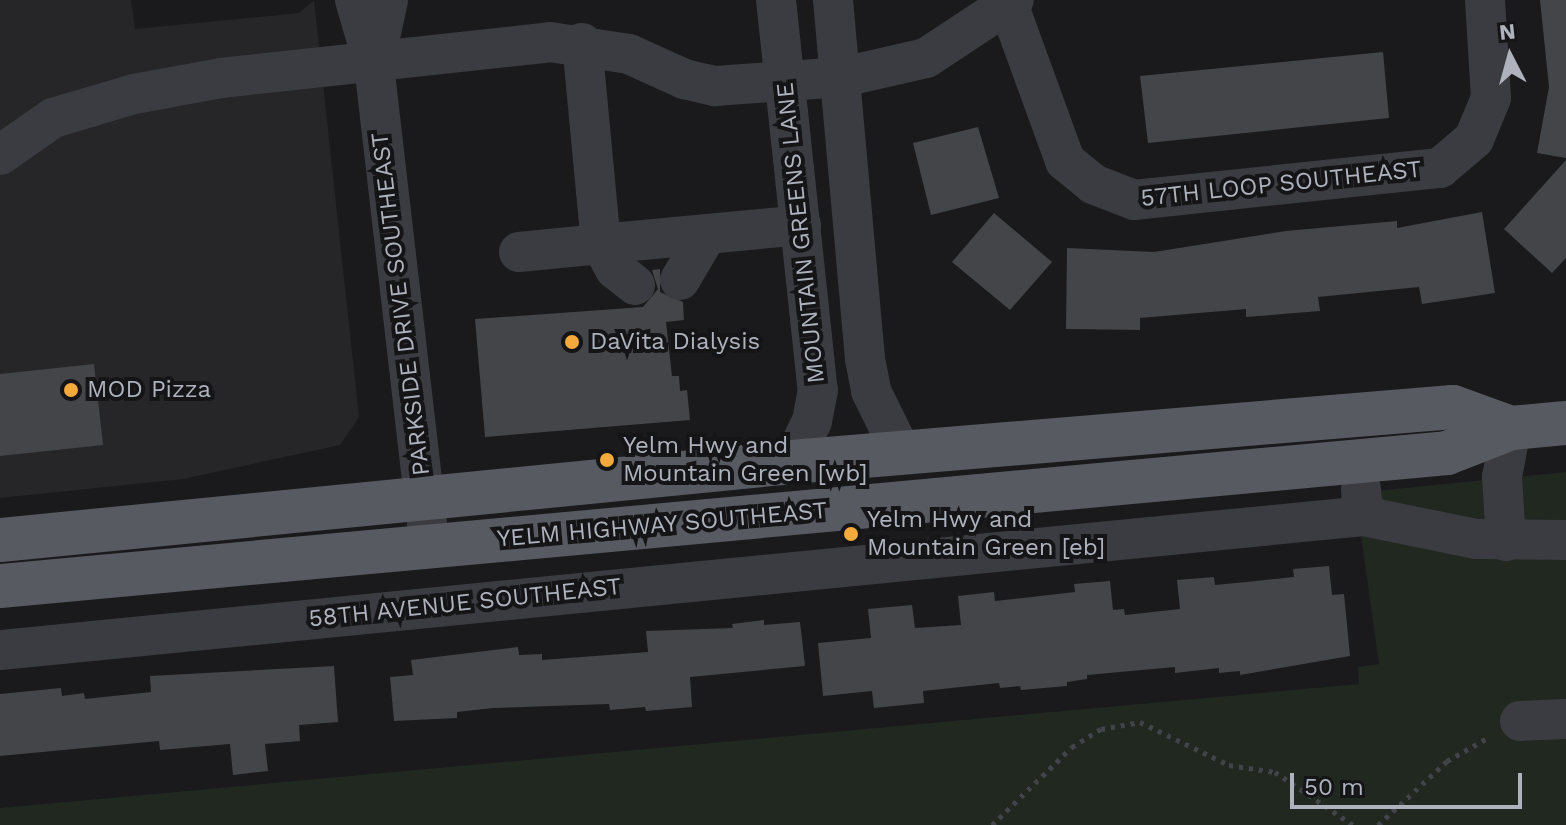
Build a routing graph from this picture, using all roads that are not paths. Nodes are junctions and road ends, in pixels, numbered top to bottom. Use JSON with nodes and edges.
{"nodes":[{"id":1,"x":355,"y":0,"type":"edge"},
{"id":2,"x":388,"y":0,"type":"edge"},
{"id":3,"x":776,"y":0,"type":"edge"},
{"id":4,"x":833,"y":0,"type":"edge"},
{"id":5,"x":1485,"y":0,"type":"edge"},
{"id":6,"x":1011,"y":2,"type":"edge"},
{"id":7,"x":582,"y":43,"type":"junction"},
{"id":8,"x":374,"y":65,"type":"junction"},
{"id":9,"x":843,"y":77,"type":"junction"},
{"id":10,"x":786,"y":82,"type":"junction"},
{"id":11,"x":0,"y":155,"type":"edge"},
{"id":12,"x":801,"y":225,"type":"junction"},
{"id":13,"x":707,"y":234,"type":"junction"},
{"id":14,"x":601,"y":244,"type":"junction"},
{"id":15,"x":519,"y":252,"type":"dead end"},
{"id":16,"x":680,"y":280,"type":"dead end"},
{"id":17,"x":635,"y":285,"type":"dead end"},
{"id":18,"x":1566,"y":423,"type":"edge"},
{"id":19,"x":1511,"y":428,"type":"junction"},
{"id":20,"x":901,"y":452,"type":"junction"},
{"id":21,"x":792,"y":462,"type":"junction"},
{"id":22,"x":423,"y":496,"type":"junction"},
{"id":23,"x":0,"y":540,"type":"edge"},
{"id":24,"x":1566,"y":540,"type":"edge"},
{"id":25,"x":1506,"y":541,"type":"junction"},
{"id":26,"x":429,"y":544,"type":"junction"},
{"id":27,"x":0,"y":586,"type":"edge"},
{"id":28,"x":0,"y":650,"type":"edge"},
{"id":29,"x":1566,"y":719,"type":"edge"},
{"id":30,"x":1511,"y":729,"type":"road end"}],
"edges":[{"from":1,"to":8,"type":"street","name":"PARKSIDE DRIVE SOUTHEAST"},
{"from":2,"to":8,"type":"street","name":"PARKSIDE DRIVE SOUTHEAST"},
{"from":3,"to":10,"type":"street","name":"MOUNTAIN GREENS LANE"},
{"from":4,"to":9,"type":"street"},
{"from":5,"to":6,"type":"street","name":"57TH LOOP SOUTHEAST"},
{"from":6,"to":9,"type":"street"},
{"from":7,"to":8,"type":"street"},
{"from":7,"to":10,"type":"street"},
{"from":7,"to":14,"type":"street"},
{"from":8,"to":11,"type":"street"},
{"from":8,"to":22,"type":"street","name":"PARKSIDE DRIVE SOUTHEAST"},
{"from":9,"to":10,"type":"street"},
{"from":9,"to":20,"type":"street"},
{"from":10,"to":12,"type":"street","name":"MOUNTAIN GREENS LANE"},
{"from":12,"to":13,"type":"street"},
{"from":12,"to":21,"type":"street","name":"MOUNTAIN GREENS LANE"},
{"from":13,"to":14,"type":"street"},
{"from":13,"to":16,"type":"street"},
{"from":14,"to":15,"type":"street"},
{"from":14,"to":17,"type":"street"},
{"from":18,"to":19,"type":"main road","name":"YELM HIGHWAY SOUTHEAST"},
{"from":19,"to":20,"type":"main road","name":"YELM HIGHWAY SOUTHEAST"},
{"from":19,"to":25,"type":"street"},
{"from":19,"to":26,"type":"main road","name":"YELM HIGHWAY SOUTHEAST"},
{"from":20,"to":21,"type":"main road","name":"YELM HIGHWAY SOUTHEAST"},
{"from":21,"to":22,"type":"main road","name":"YELM HIGHWAY SOUTHEAST"},
{"from":22,"to":23,"type":"main road","name":"YELM HIGHWAY SOUTHEAST"},
{"from":22,"to":26,"type":"street","name":"PARKSIDE DRIVE SOUTHEAST"},
{"from":24,"to":25,"type":"street","name":"58TH AVENUE SOUTHEAST"},
{"from":25,"to":28,"type":"street","name":"58TH AVENUE SOUTHEAST"},
{"from":26,"to":27,"type":"main road","name":"YELM HIGHWAY SOUTHEAST"},
{"from":29,"to":30,"type":"street"}]}
